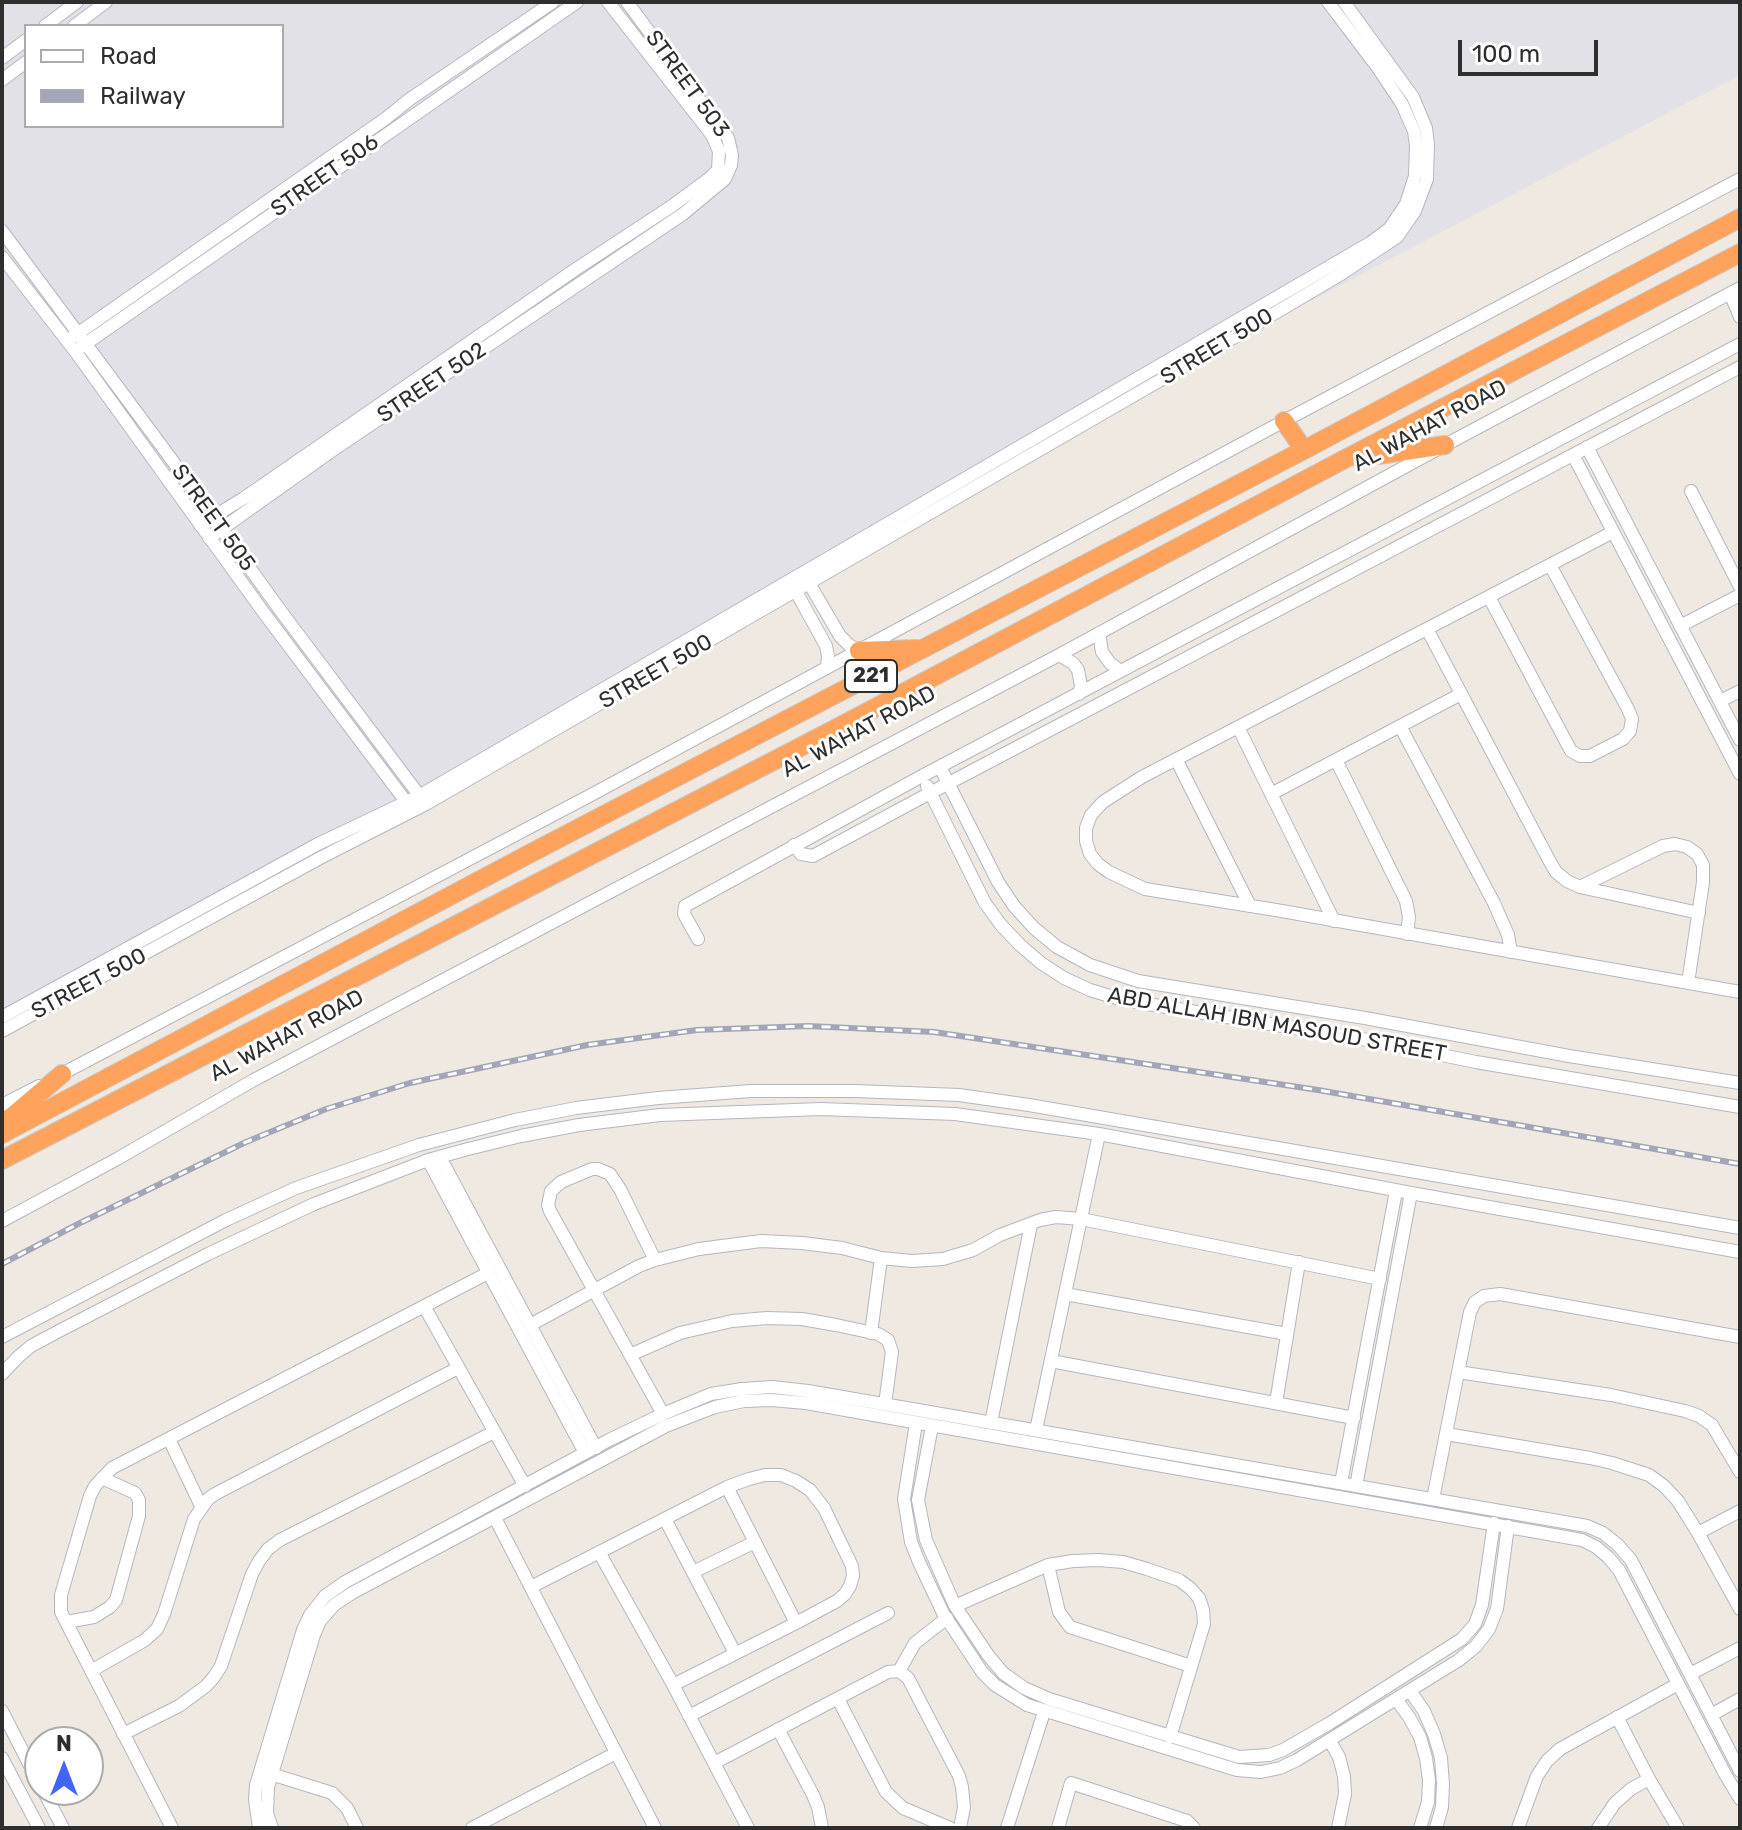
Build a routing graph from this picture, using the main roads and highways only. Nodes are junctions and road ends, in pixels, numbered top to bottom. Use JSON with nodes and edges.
{"nodes":[{"id":1,"x":1740,"y":218,"type":"edge"},
{"id":2,"x":1740,"y":253,"type":"edge"},
{"id":3,"x":1284,"y":421,"type":"road end"},
{"id":4,"x":1445,"y":445,"type":"road end"},
{"id":5,"x":1304,"y":450,"type":"junction"},
{"id":6,"x":1343,"y":460,"type":"junction"},
{"id":7,"x":924,"y":649,"type":"junction"},
{"id":8,"x":859,"y":651,"type":"road end"},
{"id":9,"x":62,"y":1074,"type":"road end"},
{"id":10,"x":2,"y":1125,"type":"edge"},
{"id":11,"x":2,"y":1134,"type":"edge"},
{"id":12,"x":2,"y":1160,"type":"edge"}],
"edges":[{"from":1,"to":5,"type":"highway","name":"AL WAHAT ROAD","number":"221"},
{"from":2,"to":6,"type":"highway","name":"AL WAHAT ROAD","number":"221"},
{"from":3,"to":5,"type":"highway"},
{"from":4,"to":6,"type":"highway"},
{"from":5,"to":7,"type":"highway","name":"AL WAHAT ROAD","number":"221"},
{"from":6,"to":12,"type":"highway","name":"AL WAHAT ROAD","number":"221"},
{"from":7,"to":8,"type":"highway"},
{"from":7,"to":11,"type":"highway","name":"AL WAHAT ROAD","number":"221"},
{"from":9,"to":10,"type":"highway"}]}
